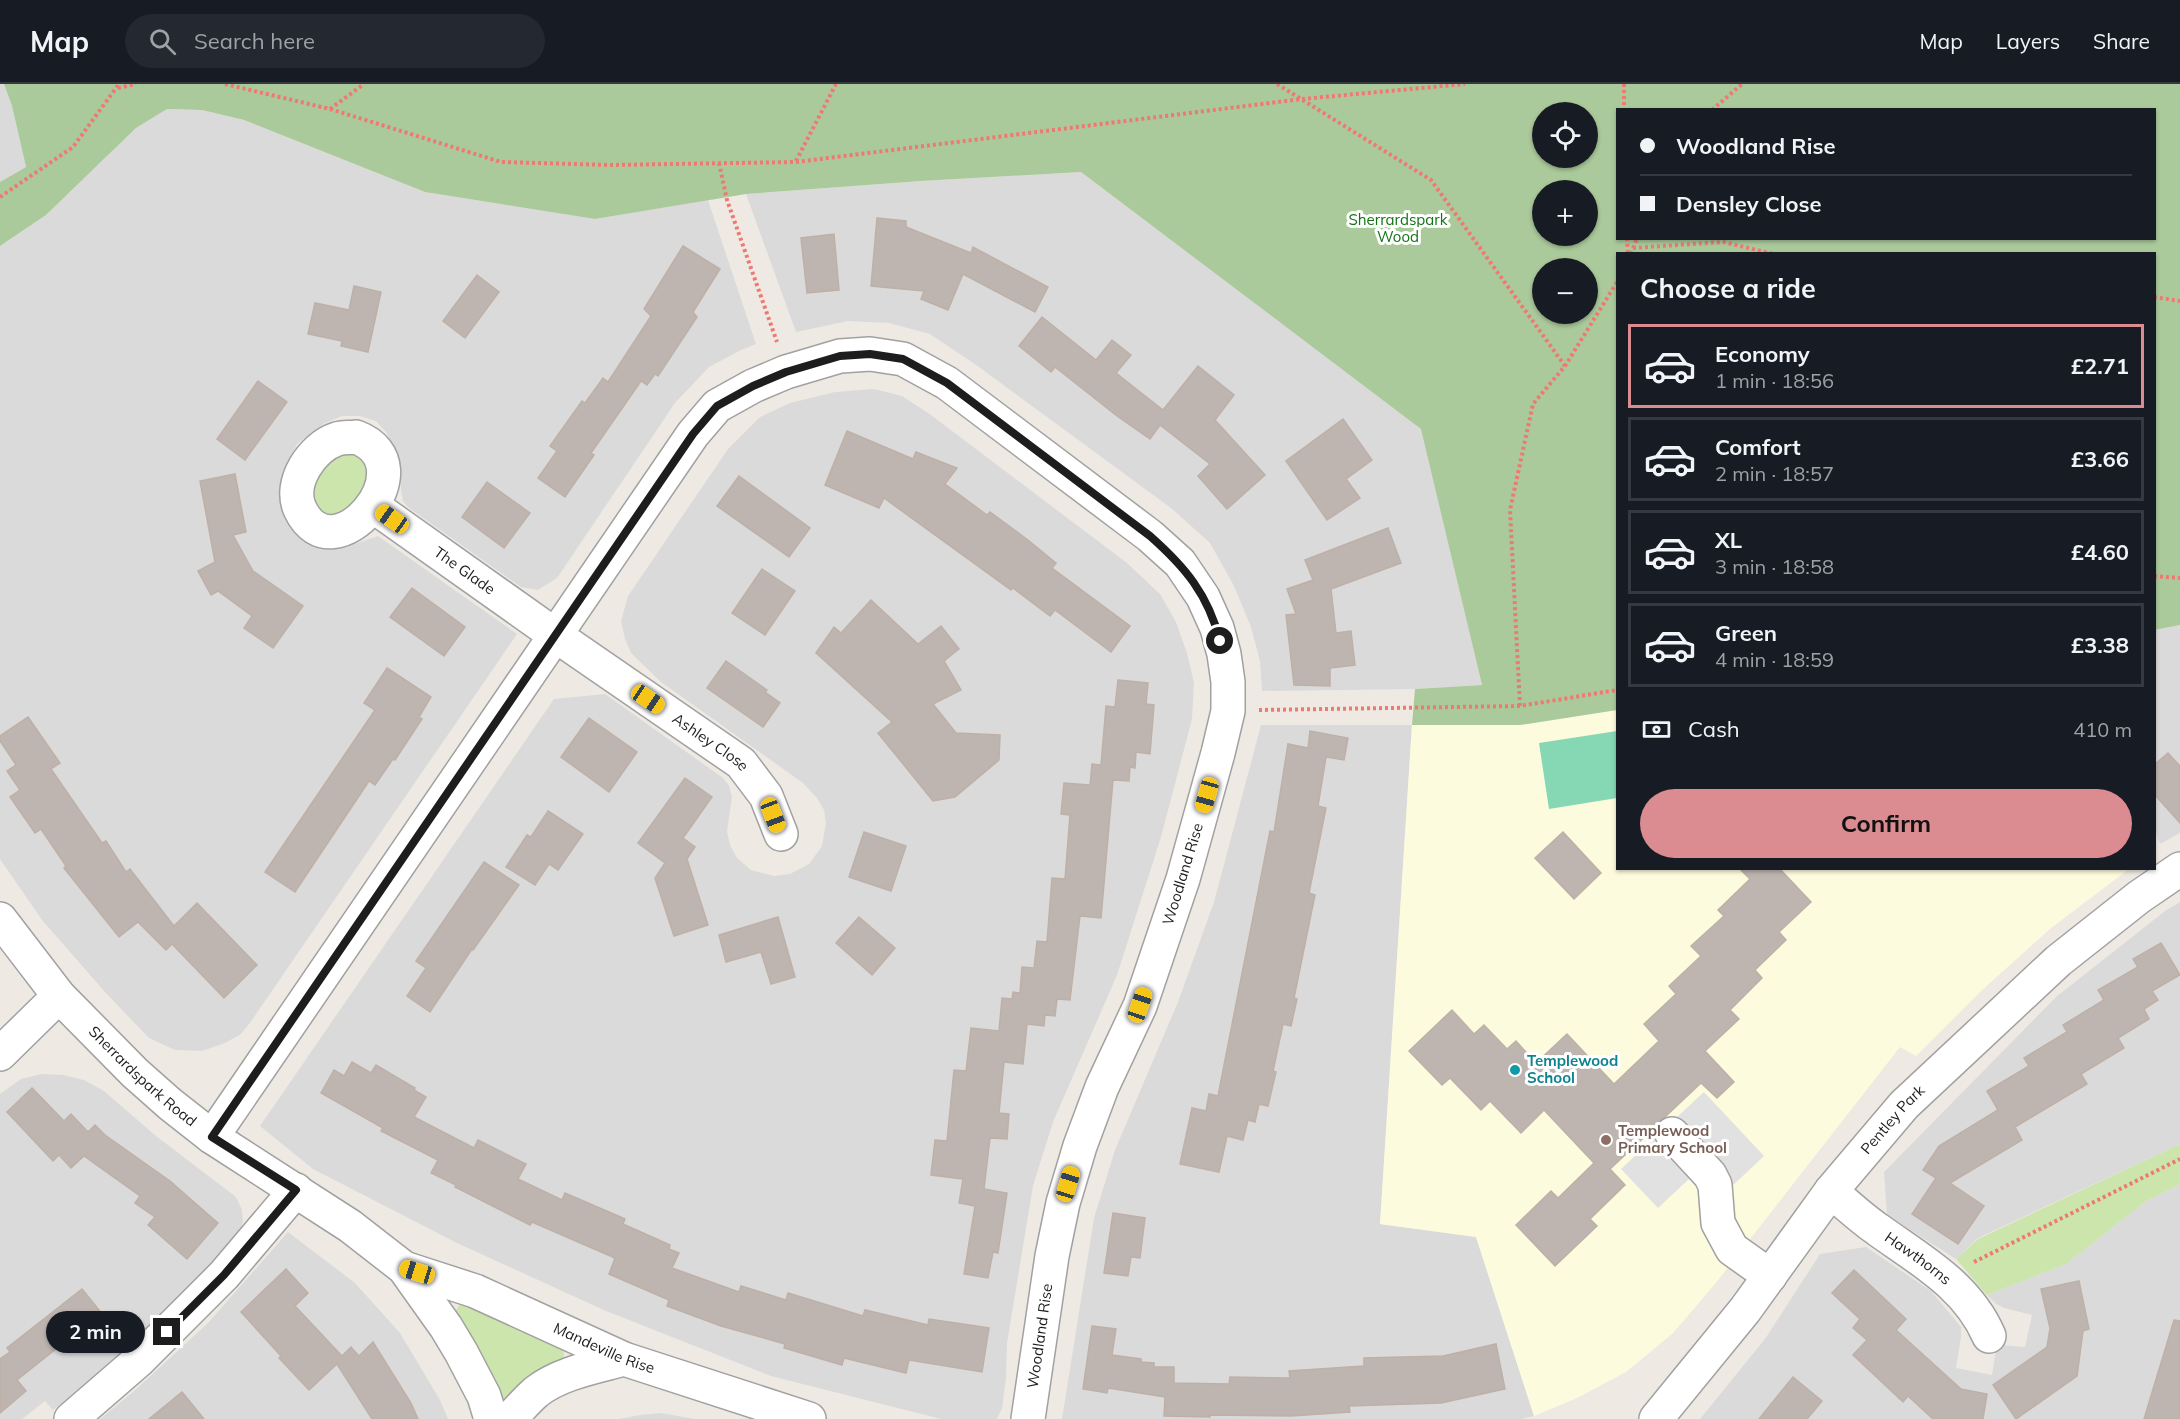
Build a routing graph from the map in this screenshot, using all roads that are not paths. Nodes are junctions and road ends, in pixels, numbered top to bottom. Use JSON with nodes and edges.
{"nodes":[{"id":1,"x":373,"y":506,"type":"dead end"},
{"id":2,"x":555,"y":635,"type":"junction"},
{"id":3,"x":781,"y":834,"type":"dead end"},
{"id":4,"x":2180,"y":869,"type":"edge"},
{"id":5,"x":0,"y":919,"type":"edge"},
{"id":6,"x":59,"y":996,"type":"junction"},
{"id":7,"x":0,"y":1054,"type":"edge"},
{"id":8,"x":1672,"y":1134,"type":"dead end"},
{"id":9,"x":212,"y":1137,"type":"junction"},
{"id":10,"x":296,"y":1190,"type":"junction"},
{"id":11,"x":1831,"y":1191,"type":"junction"},
{"id":12,"x":404,"y":1268,"type":"junction"},
{"id":13,"x":1770,"y":1276,"type":"junction"},
{"id":14,"x":1989,"y":1336,"type":"dead end"},
{"id":15,"x":624,"y":1359,"type":"junction"},
{"id":16,"x":71,"y":1419,"type":"edge"},
{"id":17,"x":491,"y":1419,"type":"edge"},
{"id":18,"x":510,"y":1419,"type":"edge"},
{"id":19,"x":809,"y":1419,"type":"edge"},
{"id":20,"x":1029,"y":1419,"type":"edge"},
{"id":21,"x":1656,"y":1419,"type":"edge"}],
"edges":[{"from":1,"to":2,"type":"street","name":"The Glade"},
{"from":2,"to":3,"type":"street","name":"Ashley Close"},
{"from":2,"to":9,"type":"street","name":"Woodland Rise"},
{"from":2,"to":20,"type":"street","name":"Woodland Rise"},
{"from":4,"to":11,"type":"street","name":"Pentley Park"},
{"from":5,"to":6,"type":"street","name":"Sherrardspark Road"},
{"from":6,"to":7,"type":"street"},
{"from":6,"to":9,"type":"street","name":"Sherrardspark Road"},
{"from":8,"to":13,"type":"street"},
{"from":9,"to":10,"type":"street","name":"Sherrardspark Road"},
{"from":10,"to":12,"type":"street","name":"Sherrardspark Road"},
{"from":10,"to":16,"type":"street"},
{"from":11,"to":13,"type":"street","name":"Pentley Park"},
{"from":11,"to":14,"type":"street","name":"Hawthorns"},
{"from":12,"to":15,"type":"street","name":"Mandeville Rise"},
{"from":12,"to":17,"type":"street","name":"Sherrardspark Road"},
{"from":13,"to":21,"type":"street","name":"Pentley Park"},
{"from":15,"to":18,"type":"street"},
{"from":15,"to":19,"type":"street","name":"Mandeville Rise"}]}
